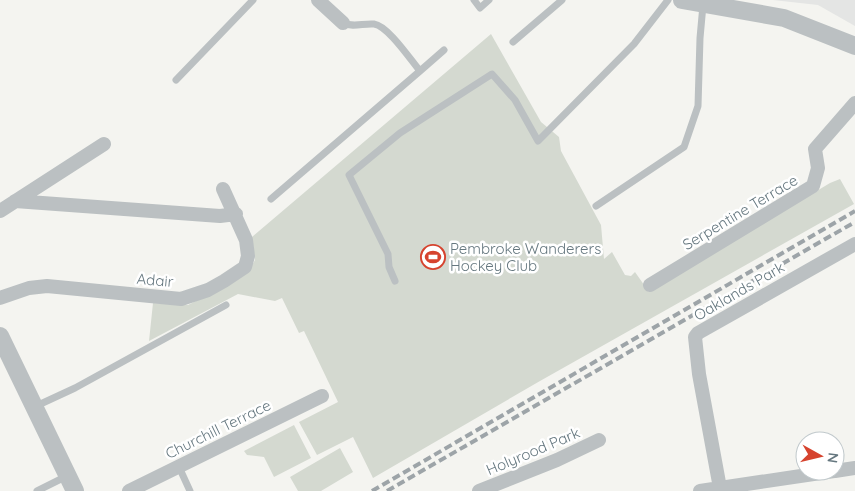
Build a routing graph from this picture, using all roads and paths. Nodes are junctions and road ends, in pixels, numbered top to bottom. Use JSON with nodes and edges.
{"nodes":[{"id":1,"x":253,"y":0,"type":"edge"},
{"id":2,"x":318,"y":0,"type":"edge"},
{"id":3,"x":474,"y":0,"type":"edge"},
{"id":4,"x":489,"y":0,"type":"edge"},
{"id":5,"x":562,"y":0,"type":"edge"},
{"id":6,"x":668,"y":0,"type":"edge"},
{"id":7,"x":682,"y":0,"type":"edge"},
{"id":8,"x":703,"y":5,"type":"junction"},
{"id":9,"x":343,"y":23,"type":"joint"},
{"id":10,"x":513,"y":42,"type":"dead end"},
{"id":11,"x":855,"y":46,"type":"edge"},
{"id":12,"x":444,"y":50,"type":"dead end"},
{"id":13,"x":420,"y":70,"type":"junction"},
{"id":14,"x":176,"y":80,"type":"dead end"},
{"id":15,"x":855,"y":103,"type":"edge"},
{"id":16,"x":104,"y":144,"type":"dead end"},
{"id":17,"x":223,"y":189,"type":"dead end"},
{"id":18,"x":271,"y":199,"type":"dead end"},
{"id":19,"x":15,"y":200,"type":"junction"},
{"id":20,"x":596,"y":206,"type":"dead end"},
{"id":21,"x":0,"y":211,"type":"edge"},
{"id":22,"x":236,"y":214,"type":"junction"},
{"id":23,"x":855,"y":244,"type":"edge"},
{"id":24,"x":395,"y":280,"type":"dead end"},
{"id":25,"x":650,"y":285,"type":"dead end"},
{"id":26,"x":0,"y":298,"type":"edge"},
{"id":27,"x":226,"y":305,"type":"dead end"},
{"id":28,"x":0,"y":336,"type":"edge"},
{"id":29,"x":322,"y":396,"type":"dead end"},
{"id":30,"x":34,"y":408,"type":"junction"},
{"id":31,"x":599,"y":440,"type":"dead end"},
{"id":32,"x":179,"y":467,"type":"junction"},
{"id":33,"x":795,"y":477,"type":"edge"},
{"id":34,"x":71,"y":483,"type":"edge"},
{"id":35,"x":720,"y":488,"type":"junction"},
{"id":36,"x":36,"y":491,"type":"edge"},
{"id":37,"x":129,"y":491,"type":"edge"},
{"id":38,"x":190,"y":491,"type":"edge"},
{"id":39,"x":479,"y":491,"type":"edge"},
{"id":40,"x":700,"y":491,"type":"edge"}],
"edges":[{"from":1,"to":14,"type":"lane"},
{"from":2,"to":9,"type":"street"},
{"from":3,"to":4,"type":"lane"},
{"from":5,"to":10,"type":"lane"},
{"from":6,"to":24,"type":"lane"},
{"from":7,"to":8,"type":"street"},
{"from":8,"to":11,"type":"street"},
{"from":8,"to":20,"type":"lane"},
{"from":9,"to":13,"type":"lane"},
{"from":12,"to":13,"type":"lane"},
{"from":13,"to":18,"type":"lane"},
{"from":15,"to":25,"type":"street","name":"Serpentine Terrace"},
{"from":16,"to":19,"type":"street"},
{"from":17,"to":22,"type":"street","name":"Adair"},
{"from":19,"to":21,"type":"street"},
{"from":19,"to":22,"type":"street"},
{"from":22,"to":26,"type":"street","name":"Adair"},
{"from":23,"to":35,"type":"street","name":"Oaklands Park"},
{"from":27,"to":30,"type":"lane"},
{"from":28,"to":30,"type":"street"},
{"from":29,"to":32,"type":"street","name":"Churchill Terrace"},
{"from":30,"to":34,"type":"street"},
{"from":31,"to":39,"type":"street","name":"Holyrood Park"},
{"from":32,"to":37,"type":"street","name":"Churchill Terrace"},
{"from":32,"to":38,"type":"lane"},
{"from":33,"to":35,"type":"street"},
{"from":34,"to":36,"type":"lane"},
{"from":35,"to":40,"type":"street"}]}
